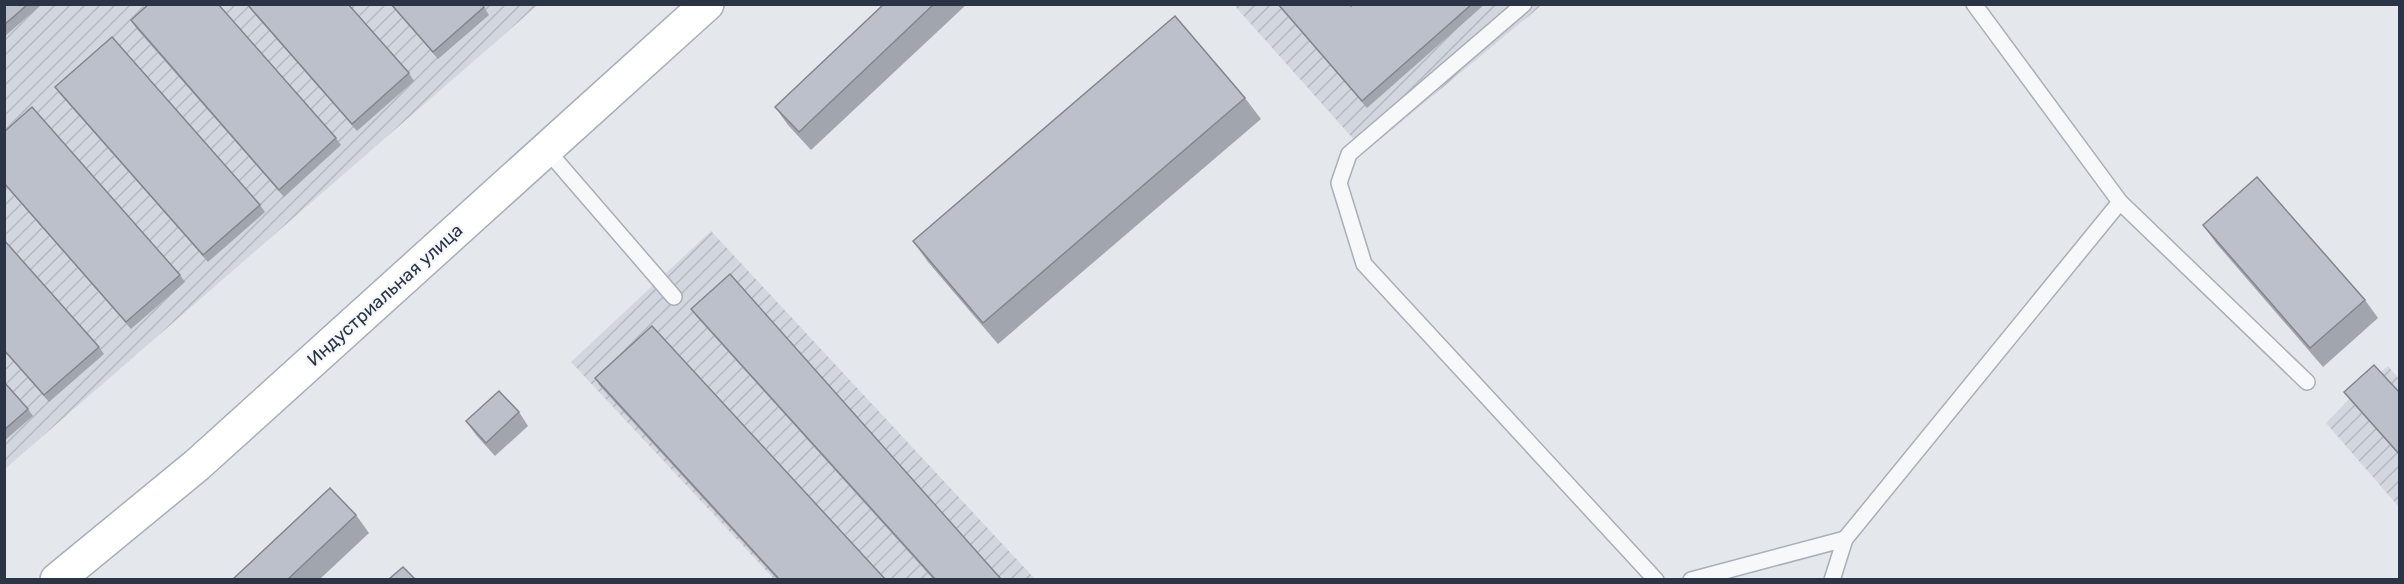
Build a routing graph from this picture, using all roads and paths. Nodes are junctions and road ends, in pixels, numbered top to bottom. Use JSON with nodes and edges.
{"nodes":[{"id":1,"x":707,"y":4,"type":"edge"},
{"id":2,"x":1524,"y":4,"type":"edge"},
{"id":3,"x":1974,"y":4,"type":"edge"},
{"id":4,"x":546,"y":149,"type":"junction"},
{"id":5,"x":2120,"y":202,"type":"junction"},
{"id":6,"x":674,"y":297,"type":"dead end"},
{"id":7,"x":2307,"y":382,"type":"dead end"},
{"id":8,"x":1845,"y":539,"type":"junction"},
{"id":9,"x":57,"y":579,"type":"edge"},
{"id":10,"x":1656,"y":579,"type":"edge"},
{"id":11,"x":1691,"y":579,"type":"edge"},
{"id":12,"x":1832,"y":579,"type":"edge"}],
"edges":[{"from":1,"to":4,"type":"street","name":"Индустриальная улица"},
{"from":2,"to":10,"type":"lane"},
{"from":3,"to":5,"type":"lane"},
{"from":4,"to":6,"type":"lane"},
{"from":4,"to":9,"type":"street","name":"Индустриальная улица"},
{"from":5,"to":7,"type":"lane"},
{"from":5,"to":8,"type":"lane"},
{"from":8,"to":11,"type":"lane"},
{"from":8,"to":12,"type":"lane"}]}
